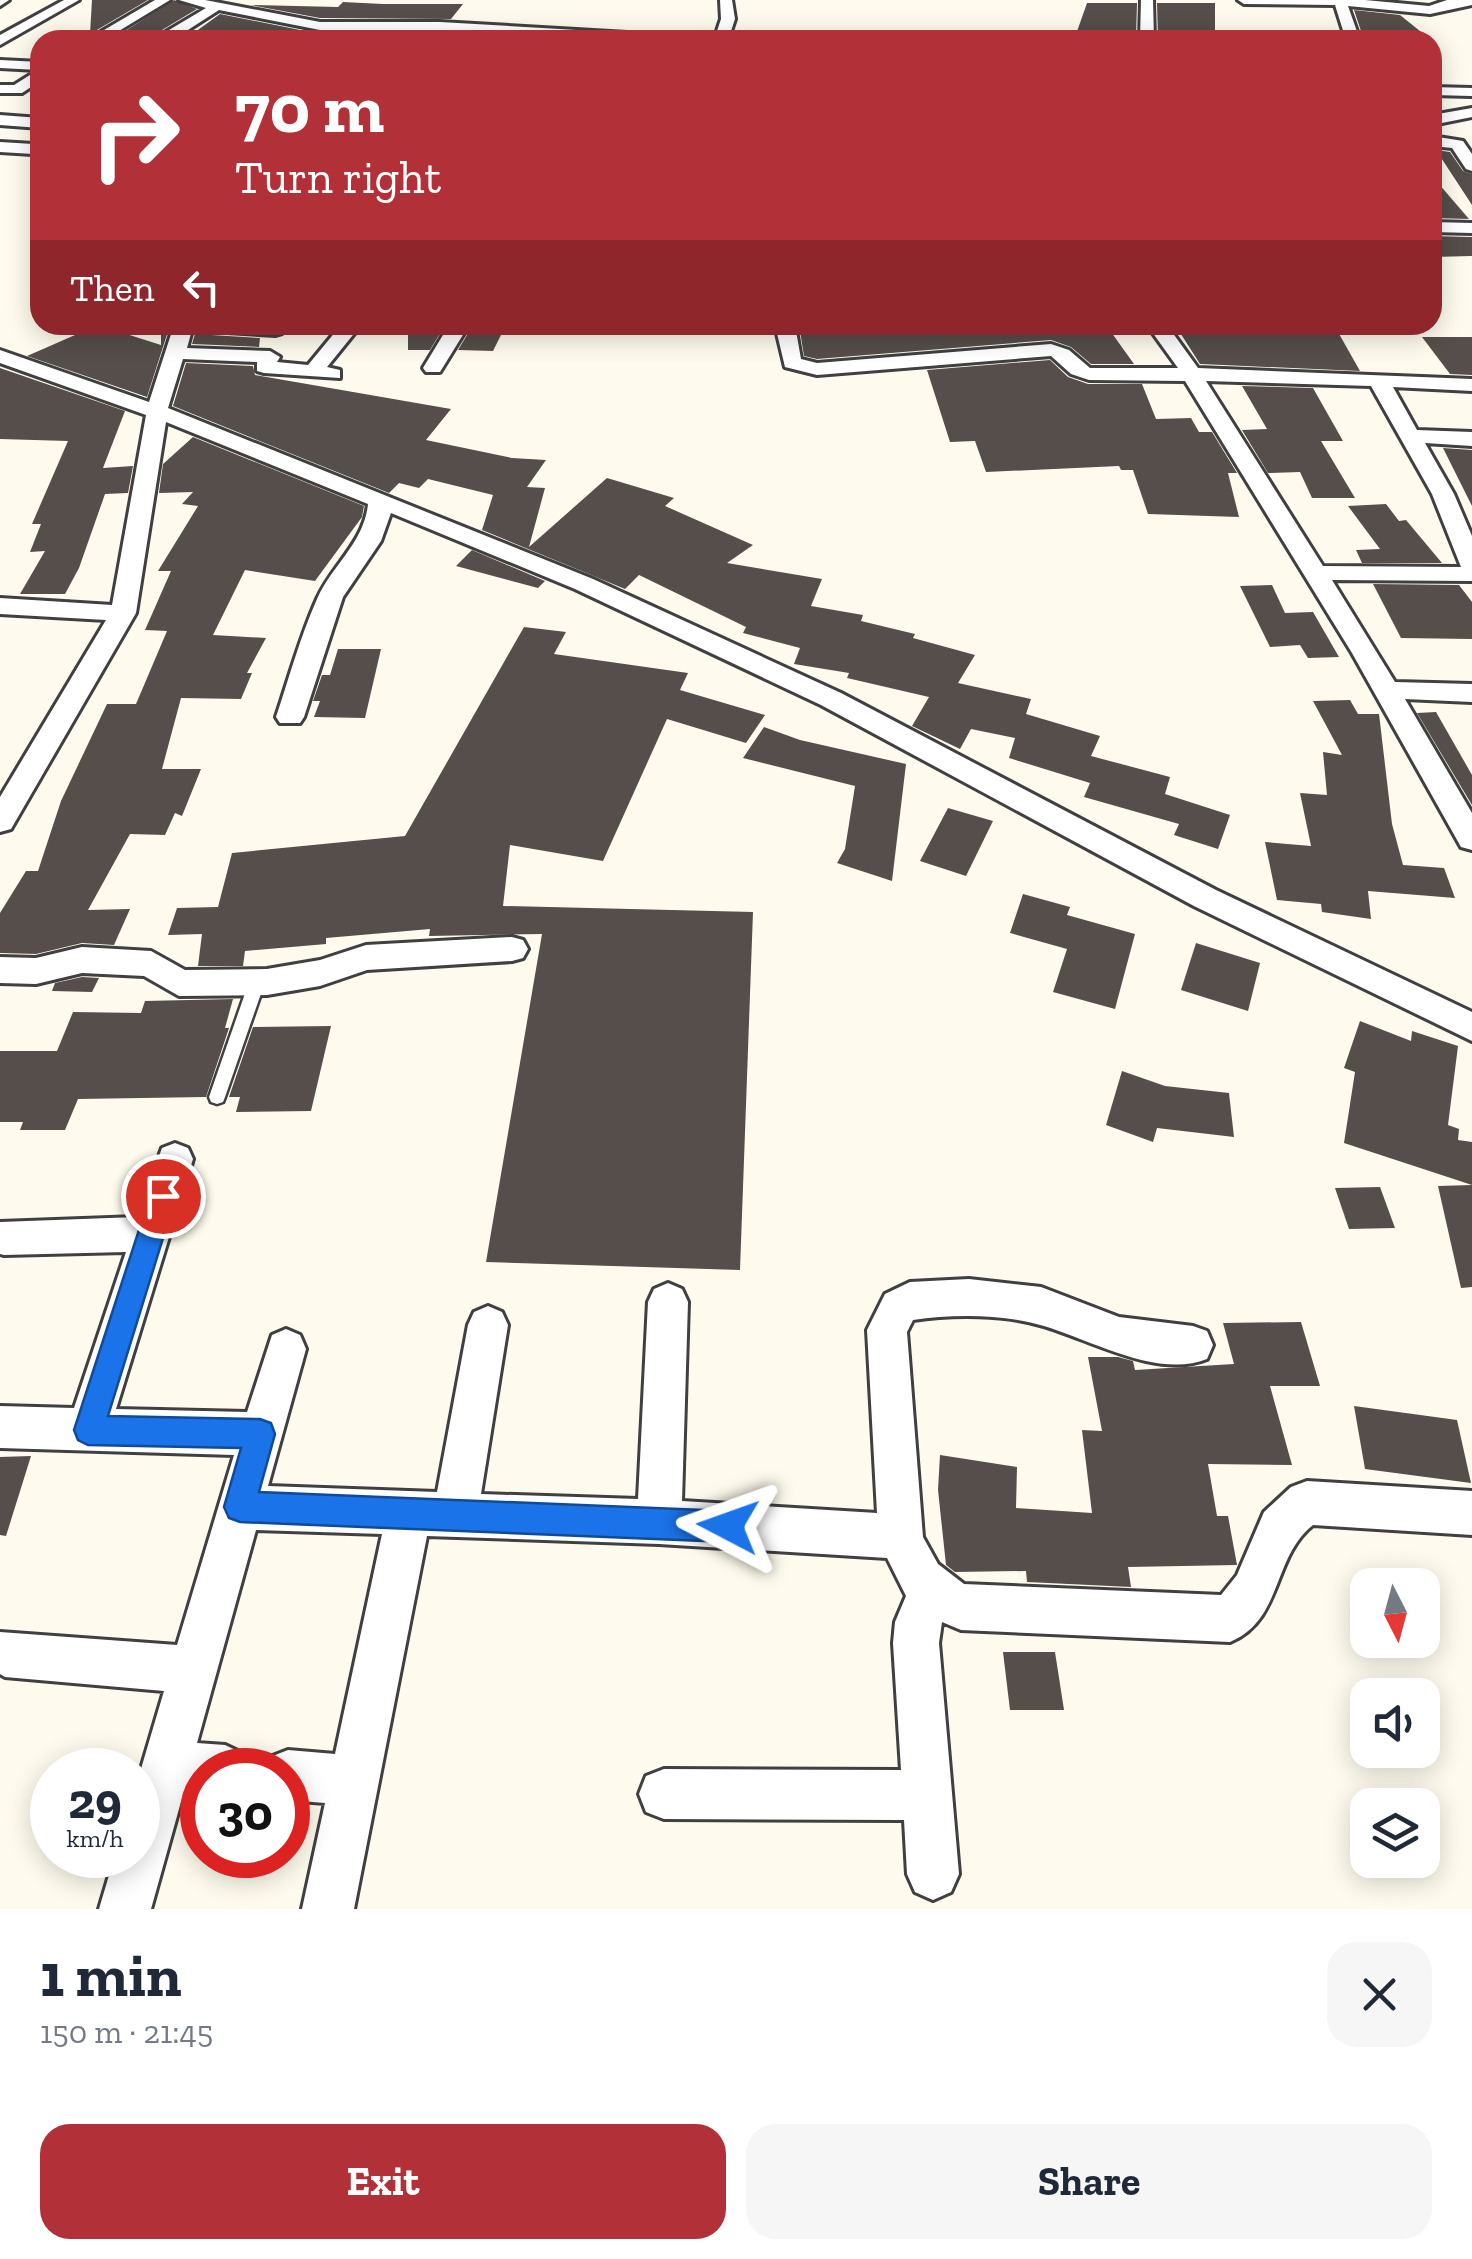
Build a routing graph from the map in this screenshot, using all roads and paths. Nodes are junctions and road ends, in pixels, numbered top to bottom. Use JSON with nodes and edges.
{"nodes":[{"id":1,"x":74,"y":0,"type":"edge"},
{"id":2,"x":164,"y":0,"type":"edge"},
{"id":3,"x":185,"y":0,"type":"edge"},
{"id":4,"x":726,"y":0,"type":"edge"},
{"id":5,"x":1147,"y":0,"type":"edge"},
{"id":6,"x":1244,"y":0,"type":"edge"},
{"id":7,"x":1338,"y":1,"type":"edge"},
{"id":8,"x":1472,"y":2,"type":"edge"},
{"id":9,"x":336,"y":4,"type":"dead end"},
{"id":10,"x":216,"y":7,"type":"junction"},
{"id":11,"x":1444,"y":8,"type":"junction"},
{"id":12,"x":1472,"y":16,"type":"edge"},
{"id":13,"x":122,"y":24,"type":"junction"},
{"id":14,"x":320,"y":26,"type":"junction"},
{"id":15,"x":112,"y":30,"type":"edge"},
{"id":16,"x":154,"y":30,"type":"edge"},
{"id":17,"x":181,"y":30,"type":"edge"},
{"id":18,"x":317,"y":30,"type":"edge"},
{"id":19,"x":416,"y":30,"type":"edge"},
{"id":20,"x":724,"y":30,"type":"edge"},
{"id":21,"x":1147,"y":30,"type":"edge"},
{"id":22,"x":1349,"y":30,"type":"edge"},
{"id":23,"x":5,"y":41,"type":"edge"},
{"id":24,"x":0,"y":64,"type":"edge"},
{"id":25,"x":30,"y":66,"type":"edge"},
{"id":26,"x":30,"y":81,"type":"edge"},
{"id":27,"x":0,"y":89,"type":"edge"},
{"id":28,"x":17,"y":90,"type":"junction"},
{"id":29,"x":1442,"y":91,"type":"edge"},
{"id":30,"x":1472,"y":92,"type":"edge"},
{"id":31,"x":0,"y":101,"type":"edge"},
{"id":32,"x":1472,"y":112,"type":"edge"},
{"id":33,"x":0,"y":120,"type":"edge"},
{"id":34,"x":1442,"y":120,"type":"edge"},
{"id":35,"x":30,"y":122,"type":"edge"},
{"id":36,"x":1442,"y":142,"type":"edge"},
{"id":37,"x":0,"y":146,"type":"edge"},
{"id":38,"x":30,"y":149,"type":"edge"},
{"id":39,"x":1472,"y":166,"type":"edge"},
{"id":40,"x":1442,"y":224,"type":"edge"},
{"id":41,"x":1472,"y":228,"type":"edge"},
{"id":42,"x":181,"y":335,"type":"edge"},
{"id":43,"x":345,"y":335,"type":"edge"},
{"id":44,"x":453,"y":335,"type":"edge"},
{"id":45,"x":788,"y":335,"type":"edge"},
{"id":46,"x":1163,"y":335,"type":"edge"},
{"id":47,"x":175,"y":352,"type":"junction"},
{"id":48,"x":0,"y":356,"type":"edge"},
{"id":49,"x":434,"y":368,"type":"dead end"},
{"id":50,"x":1191,"y":374,"type":"junction"},
{"id":51,"x":1379,"y":381,"type":"junction"},
{"id":52,"x":1472,"y":385,"type":"edge"},
{"id":53,"x":157,"y":411,"type":"junction"},
{"id":54,"x":202,"y":428,"type":"junction"},
{"id":55,"x":1412,"y":436,"type":"junction"},
{"id":56,"x":1472,"y":439,"type":"edge"},
{"id":57,"x":149,"y":450,"type":"junction"},
{"id":58,"x":1444,"y":494,"type":"junction"},
{"id":59,"x":1472,"y":496,"type":"edge"},
{"id":60,"x":380,"y":501,"type":"junction"},
{"id":61,"x":1472,"y":565,"type":"edge"},
{"id":62,"x":1314,"y":573,"type":"junction"},
{"id":63,"x":0,"y":606,"type":"edge"},
{"id":64,"x":124,"y":613,"type":"junction"},
{"id":65,"x":1386,"y":690,"type":"junction"},
{"id":66,"x":1472,"y":693,"type":"edge"},
{"id":67,"x":290,"y":717,"type":"dead end"},
{"id":68,"x":0,"y":822,"type":"edge"},
{"id":69,"x":1472,"y":839,"type":"edge"},
{"id":70,"x":512,"y":949,"type":"dead end"},
{"id":71,"x":0,"y":970,"type":"edge"},
{"id":72,"x":257,"y":982,"type":"junction"},
{"id":73,"x":1472,"y":1028,"type":"edge"},
{"id":74,"x":218,"y":1097,"type":"dead end"},
{"id":75,"x":175,"y":1158,"type":"dead end"},
{"id":76,"x":151,"y":1234,"type":"junction"},
{"id":77,"x":4,"y":1238,"type":"dead end"},
{"id":78,"x":668,"y":1302,"type":"dead end"},
{"id":79,"x":488,"y":1325,"type":"dead end"},
{"id":80,"x":1192,"y":1345,"type":"dead end"},
{"id":81,"x":286,"y":1348,"type":"dead end"},
{"id":82,"x":0,"y":1428,"type":"edge"},
{"id":83,"x":88,"y":1430,"type":"junction"},
{"id":84,"x":260,"y":1434,"type":"junction"},
{"id":85,"x":240,"y":1507,"type":"junction"},
{"id":86,"x":1472,"y":1513,"type":"edge"},
{"id":87,"x":432,"y":1514,"type":"junction"},
{"id":88,"x":659,"y":1522,"type":"junction"},
{"id":89,"x":901,"y":1537,"type":"junction"},
{"id":90,"x":932,"y":1594,"type":"junction"},
{"id":91,"x":6,"y":1653,"type":"dead end"},
{"id":92,"x":193,"y":1670,"type":"junction"},
{"id":93,"x":166,"y":1765,"type":"junction"},
{"id":94,"x":180,"y":1766,"type":"edge"},
{"id":95,"x":310,"y":1777,"type":"edge"},
{"id":96,"x":354,"y":1781,"type":"junction"},
{"id":97,"x":664,"y":1794,"type":"dead end"},
{"id":98,"x":928,"y":1795,"type":"junction"},
{"id":99,"x":933,"y":1874,"type":"dead end"},
{"id":100,"x":124,"y":1909,"type":"edge"},
{"id":101,"x":328,"y":1909,"type":"edge"}],
"edges":[{"from":1,"to":23,"type":"street"},
{"from":2,"to":13,"type":"street"},
{"from":3,"to":10,"type":"street"},
{"from":4,"to":20,"type":"street"},
{"from":5,"to":21,"type":"street"},
{"from":6,"to":7,"type":"street"},
{"from":7,"to":11,"type":"street"},
{"from":7,"to":22,"type":"street"},
{"from":8,"to":11,"type":"street"},
{"from":9,"to":14,"type":"street"},
{"from":10,"to":14,"type":"street"},
{"from":10,"to":17,"type":"street"},
{"from":11,"to":12,"type":"street"},
{"from":13,"to":15,"type":"street"},
{"from":13,"to":16,"type":"street"},
{"from":14,"to":18,"type":"street"},
{"from":14,"to":19,"type":"street"},
{"from":24,"to":25,"type":"street"},
{"from":26,"to":28,"type":"street"},
{"from":27,"to":28,"type":"street"},
{"from":28,"to":31,"type":"street"},
{"from":29,"to":30,"type":"street"},
{"from":32,"to":34,"type":"street"},
{"from":33,"to":35,"type":"street"},
{"from":36,"to":39,"type":"street"},
{"from":37,"to":38,"type":"street"},
{"from":40,"to":41,"type":"street"},
{"from":42,"to":47,"type":"street"},
{"from":43,"to":47,"type":"street"},
{"from":44,"to":49,"type":"street"},
{"from":45,"to":50,"type":"street"},
{"from":46,"to":50,"type":"street"},
{"from":47,"to":53,"type":"street"},
{"from":48,"to":53,"type":"street"},
{"from":50,"to":51,"type":"street"},
{"from":50,"to":62,"type":"street"},
{"from":51,"to":52,"type":"street"},
{"from":51,"to":55,"type":"street"},
{"from":53,"to":54,"type":"street"},
{"from":53,"to":57,"type":"street"},
{"from":54,"to":57,"type":"street"},
{"from":54,"to":60,"type":"street"},
{"from":55,"to":56,"type":"street"},
{"from":55,"to":58,"type":"street"},
{"from":57,"to":64,"type":"street"},
{"from":58,"to":59,"type":"street"},
{"from":58,"to":61,"type":"street"},
{"from":60,"to":67,"type":"street"},
{"from":60,"to":73,"type":"street"},
{"from":61,"to":62,"type":"street"},
{"from":62,"to":65,"type":"street"},
{"from":63,"to":64,"type":"street"},
{"from":64,"to":68,"type":"street"},
{"from":65,"to":66,"type":"street"},
{"from":65,"to":69,"type":"street"},
{"from":70,"to":72,"type":"street"},
{"from":71,"to":72,"type":"street"},
{"from":72,"to":74,"type":"lane"},
{"from":75,"to":76,"type":"street"},
{"from":76,"to":77,"type":"street"},
{"from":76,"to":83,"type":"street"},
{"from":78,"to":88,"type":"street"},
{"from":79,"to":87,"type":"street"},
{"from":80,"to":89,"type":"street"},
{"from":81,"to":84,"type":"street"},
{"from":82,"to":83,"type":"street"},
{"from":83,"to":84,"type":"street"},
{"from":84,"to":85,"type":"street"},
{"from":85,"to":87,"type":"street"},
{"from":85,"to":92,"type":"street"},
{"from":86,"to":90,"type":"street"},
{"from":87,"to":88,"type":"street"},
{"from":87,"to":96,"type":"street"},
{"from":88,"to":89,"type":"street"},
{"from":89,"to":90,"type":"street"},
{"from":90,"to":98,"type":"street"},
{"from":91,"to":92,"type":"street"},
{"from":92,"to":93,"type":"street"},
{"from":93,"to":94,"type":"street"},
{"from":93,"to":100,"type":"street"},
{"from":95,"to":96,"type":"street"},
{"from":96,"to":101,"type":"street"},
{"from":97,"to":98,"type":"street"},
{"from":98,"to":99,"type":"street"}]}
